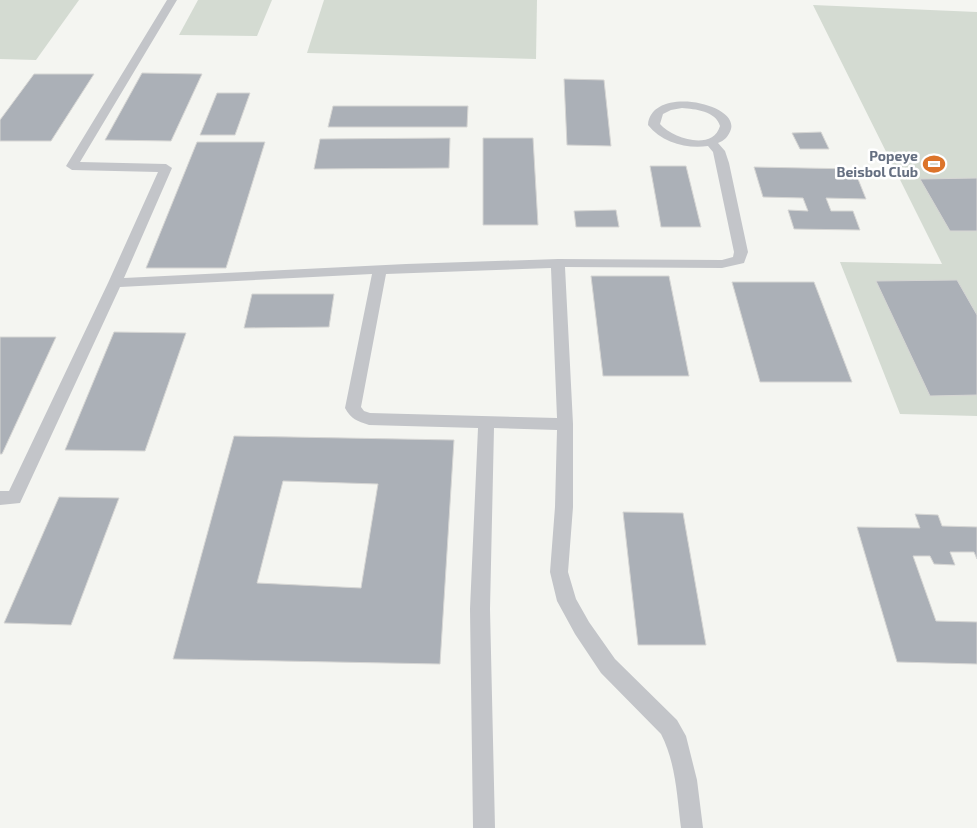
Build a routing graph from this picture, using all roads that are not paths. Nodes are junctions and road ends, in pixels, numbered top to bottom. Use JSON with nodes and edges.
{"nodes":[{"id":1,"x":172,"y":0,"type":"edge"},
{"id":2,"x":710,"y":141,"type":"junction"},
{"id":3,"x":558,"y":263,"type":"junction"},
{"id":4,"x":380,"y":270,"type":"junction"},
{"id":5,"x":115,"y":283,"type":"junction"},
{"id":6,"x":486,"y":423,"type":"junction"},
{"id":7,"x":565,"y":424,"type":"junction"},
{"id":8,"x":0,"y":498,"type":"edge"},
{"id":9,"x":484,"y":828,"type":"edge"},
{"id":10,"x":692,"y":828,"type":"edge"}],
"edges":[{"from":1,"to":5,"type":"lane"},
{"from":2,"to":2,"type":"lane"},
{"from":2,"to":3,"type":"lane"},
{"from":3,"to":4,"type":"lane"},
{"from":3,"to":7,"type":"lane"},
{"from":4,"to":5,"type":"lane"},
{"from":4,"to":6,"type":"lane"},
{"from":5,"to":8,"type":"lane"},
{"from":6,"to":7,"type":"lane"},
{"from":6,"to":9,"type":"lane"},
{"from":7,"to":10,"type":"lane"}]}
